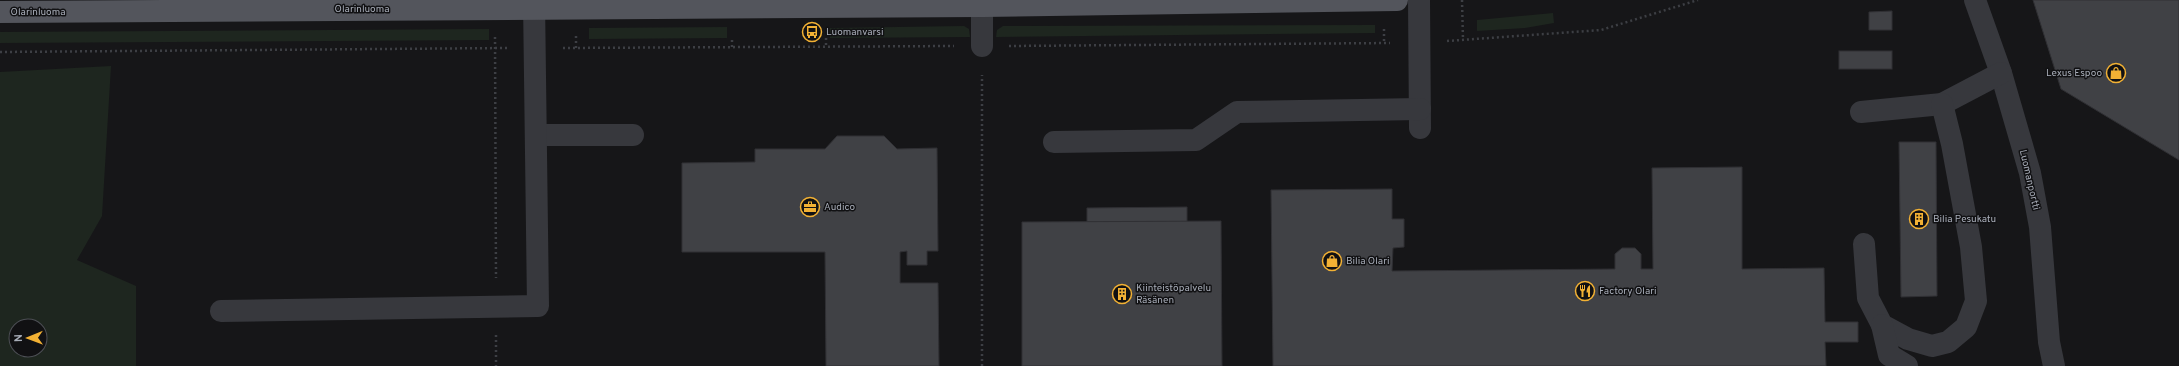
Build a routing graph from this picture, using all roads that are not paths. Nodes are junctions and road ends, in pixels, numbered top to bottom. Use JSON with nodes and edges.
{"nodes":[{"id":1,"x":1397,"y":0,"type":"edge"},
{"id":2,"x":1419,"y":0,"type":"edge"},
{"id":3,"x":1974,"y":0,"type":"edge"},
{"id":4,"x":534,"y":4,"type":"edge"},
{"id":5,"x":982,"y":6,"type":"junction"},
{"id":6,"x":0,"y":12,"type":"edge"},
{"id":7,"x":982,"y":46,"type":"road end"},
{"id":8,"x":2001,"y":73,"type":"junction"},
{"id":9,"x":1942,"y":104,"type":"junction"},
{"id":10,"x":1861,"y":112,"type":"dead end"},
{"id":11,"x":536,"y":135,"type":"junction"},
{"id":12,"x":633,"y":135,"type":"dead end"},
{"id":13,"x":1054,"y":142,"type":"dead end"},
{"id":14,"x":1864,"y":244,"type":"dead end"},
{"id":15,"x":221,"y":311,"type":"dead end"},
{"id":16,"x":1882,"y":325,"type":"junction"},
{"id":17,"x":1907,"y":366,"type":"edge"},
{"id":18,"x":2054,"y":366,"type":"edge"}],
"edges":[{"from":1,"to":5,"type":"main road","name":"Olarinluoma"},
{"from":2,"to":13,"type":"street"},
{"from":3,"to":8,"type":"street","name":"Luomanportti"},
{"from":4,"to":5,"type":"main road","name":"Olarinluoma"},
{"from":4,"to":6,"type":"main road","name":"Olarinluoma"},
{"from":4,"to":11,"type":"street"},
{"from":5,"to":7,"type":"street"},
{"from":8,"to":9,"type":"street"},
{"from":8,"to":18,"type":"street","name":"Luomanportti"},
{"from":9,"to":10,"type":"street"},
{"from":9,"to":16,"type":"street"},
{"from":11,"to":12,"type":"street"},
{"from":11,"to":15,"type":"street"},
{"from":14,"to":16,"type":"street"},
{"from":16,"to":17,"type":"street"}]}
